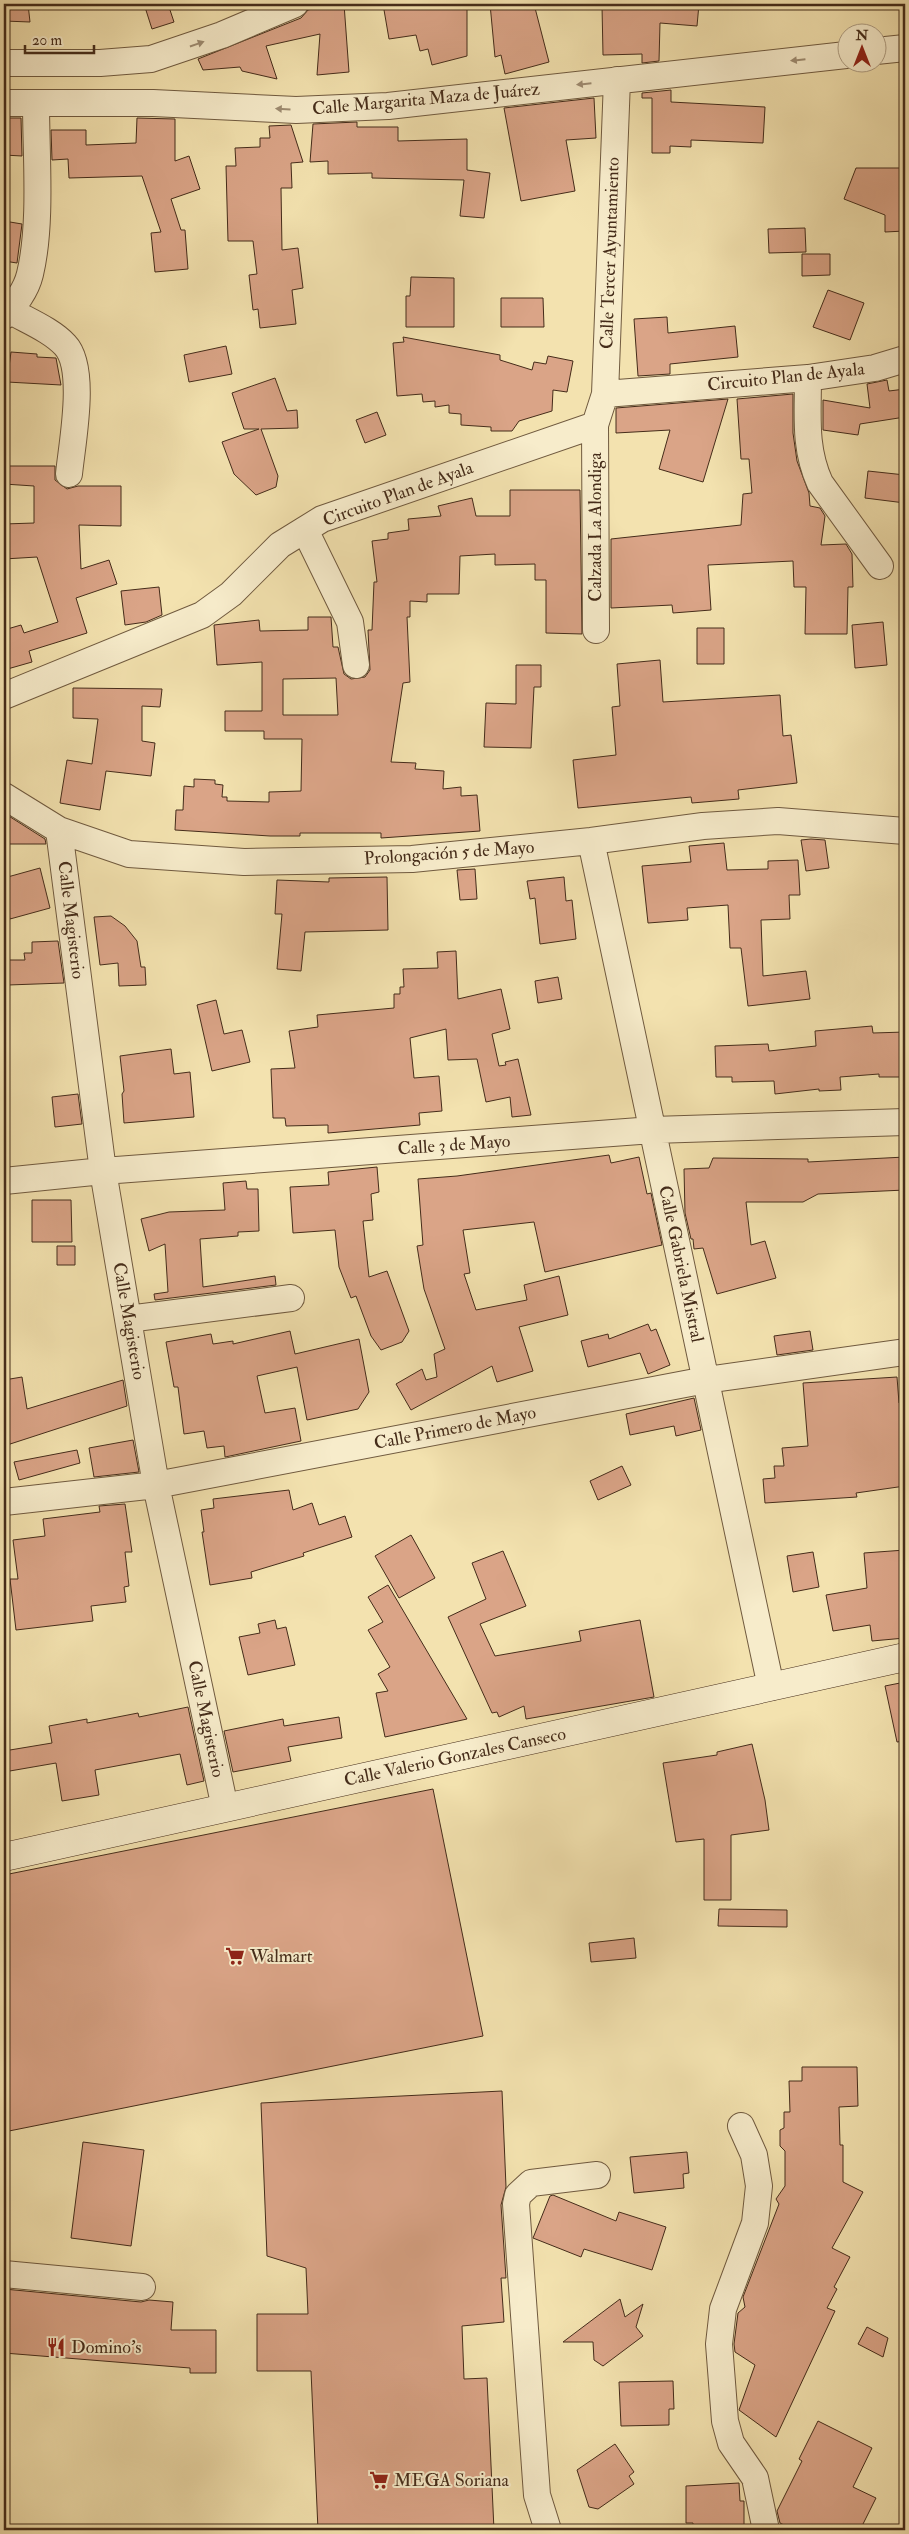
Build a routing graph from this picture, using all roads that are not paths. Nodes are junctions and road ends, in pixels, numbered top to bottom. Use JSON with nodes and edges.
{"nodes":[{"id":1,"x":295,"y":4,"type":"edge"},
{"id":2,"x":905,"y":48,"type":"edge"},
{"id":3,"x":886,"y":50,"type":"edge"},
{"id":4,"x":836,"y":55,"type":"edge"},
{"id":5,"x":151,"y":59,"type":"junction"},
{"id":6,"x":4,"y":63,"type":"edge"},
{"id":7,"x":617,"y":80,"type":"junction"},
{"id":8,"x":4,"y":103,"type":"edge"},
{"id":9,"x":36,"y":103,"type":"junction"},
{"id":10,"x":153,"y":103,"type":"junction"},
{"id":11,"x":7,"y":313,"type":"edge"},
{"id":12,"x":905,"y":359,"type":"edge"},
{"id":13,"x":808,"y":378,"type":"junction"},
{"id":14,"x":605,"y":394,"type":"junction"},
{"id":15,"x":595,"y":424,"type":"junction"},
{"id":16,"x":69,"y":474,"type":"dead end"},
{"id":17,"x":304,"y":530,"type":"junction"},
{"id":18,"x":880,"y":566,"type":"dead end"},
{"id":19,"x":596,"y":630,"type":"dead end"},
{"id":20,"x":356,"y":666,"type":"dead end"},
{"id":21,"x":4,"y":696,"type":"edge"},
{"id":22,"x":4,"y":796,"type":"edge"},
{"id":23,"x":59,"y":830,"type":"junction"},
{"id":24,"x":905,"y":831,"type":"edge"},
{"id":25,"x":591,"y":841,"type":"junction"},
{"id":26,"x":905,"y":1122,"type":"edge"},
{"id":27,"x":653,"y":1130,"type":"junction"},
{"id":28,"x":103,"y":1171,"type":"junction"},
{"id":29,"x":4,"y":1181,"type":"edge"},
{"id":30,"x":291,"y":1298,"type":"dead end"},
{"id":31,"x":128,"y":1319,"type":"junction"},
{"id":32,"x":905,"y":1352,"type":"edge"},
{"id":33,"x":706,"y":1380,"type":"junction"},
{"id":34,"x":156,"y":1485,"type":"junction"},
{"id":35,"x":4,"y":1502,"type":"edge"},
{"id":36,"x":905,"y":1657,"type":"edge"},
{"id":37,"x":771,"y":1687,"type":"junction"},
{"id":38,"x":225,"y":1808,"type":"junction"},
{"id":39,"x":4,"y":1857,"type":"edge"},
{"id":40,"x":741,"y":2126,"type":"dead end"},
{"id":41,"x":597,"y":2175,"type":"dead end"},
{"id":42,"x":4,"y":2274,"type":"edge"},
{"id":43,"x":142,"y":2286,"type":"dead end"},
{"id":44,"x":548,"y":2530,"type":"edge"},
{"id":45,"x":766,"y":2530,"type":"edge"}],
"edges":[{"from":5,"to":1,"type":"street","one_way":true},
{"from":2,"to":3,"type":"street"},
{"from":4,"to":7,"type":"street","name":"Calle Margarita Maza de Juárez","one_way":true},
{"from":5,"to":6,"type":"street"},
{"from":5,"to":10,"type":"street"},
{"from":7,"to":10,"type":"street","name":"Calle Margarita Maza de Juárez","one_way":true},
{"from":7,"to":14,"type":"street","name":"Calle Tercer Ayuntamiento"},
{"from":8,"to":9,"type":"street","name":"Calle Margarita Maza de Juárez"},
{"from":9,"to":10,"type":"street","name":"Calle Margarita Maza de Juárez"},
{"from":9,"to":11,"type":"street"},
{"from":11,"to":16,"type":"street"},
{"from":12,"to":13,"type":"street","name":"Circuito Plan de Ayala"},
{"from":13,"to":14,"type":"street","name":"Circuito Plan de Ayala"},
{"from":13,"to":18,"type":"street"},
{"from":14,"to":15,"type":"street","name":"Calle Tercer Ayuntamiento"},
{"from":15,"to":17,"type":"street","name":"Circuito Plan de Ayala"},
{"from":15,"to":19,"type":"street","name":"Calzada La Alondiga"},
{"from":17,"to":20,"type":"street"},
{"from":17,"to":21,"type":"street","name":"Circuito Plan de Ayala"},
{"from":22,"to":23,"type":"street","name":"Prolongación 5 de Mayo"},
{"from":23,"to":25,"type":"street","name":"Prolongación 5 de Mayo"},
{"from":23,"to":28,"type":"street","name":"Calle Magisterio"},
{"from":24,"to":25,"type":"street","name":"Prolongación 5 de Mayo"},
{"from":25,"to":27,"type":"street","name":"Calle Gabriela Mistral"},
{"from":26,"to":27,"type":"street","name":"Calle 3 de Mayo"},
{"from":27,"to":28,"type":"street","name":"Calle 3 de Mayo"},
{"from":27,"to":33,"type":"street","name":"Calle Gabriela Mistral"},
{"from":28,"to":29,"type":"street","name":"Calle 3 de Mayo"},
{"from":28,"to":31,"type":"street","name":"Calle Magisterio"},
{"from":30,"to":31,"type":"street"},
{"from":31,"to":34,"type":"street","name":"Calle Magisterio"},
{"from":32,"to":33,"type":"street","name":"Calle Primero de Mayo"},
{"from":33,"to":34,"type":"street","name":"Calle Primero de Mayo"},
{"from":33,"to":37,"type":"street","name":"Calle Gabriela Mistral"},
{"from":34,"to":35,"type":"street","name":"Calle Primero de Mayo"},
{"from":34,"to":38,"type":"street","name":"Calle Magisterio"},
{"from":36,"to":37,"type":"street","name":"Calle Valerio Gonzales Canseco"},
{"from":37,"to":38,"type":"street","name":"Calle Valerio Gonzales Canseco"},
{"from":38,"to":39,"type":"street","name":"Calle Valerio Gonzales Canseco"},
{"from":40,"to":45,"type":"street"},
{"from":41,"to":44,"type":"street"},
{"from":42,"to":43,"type":"street"}]}
